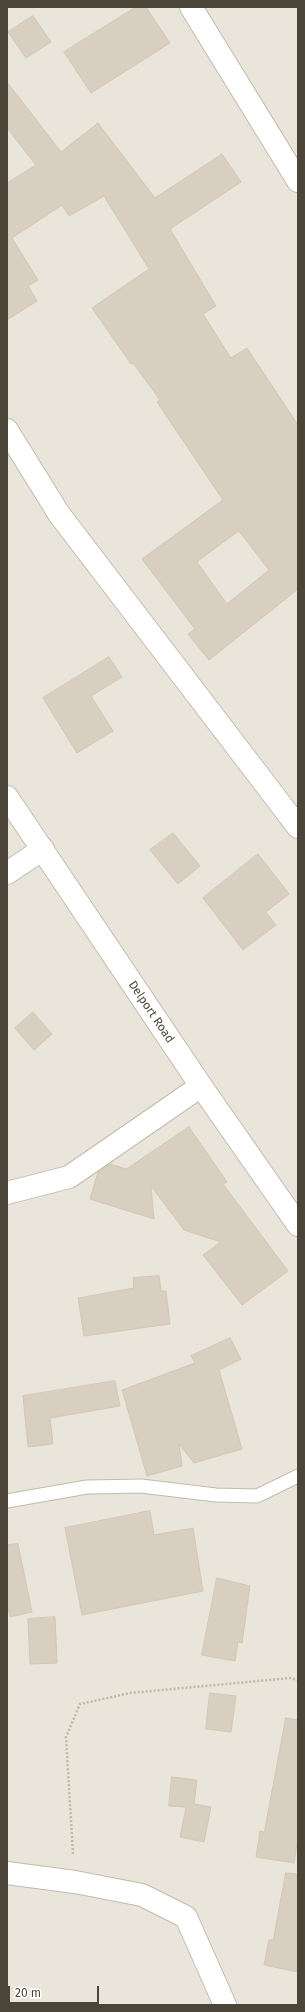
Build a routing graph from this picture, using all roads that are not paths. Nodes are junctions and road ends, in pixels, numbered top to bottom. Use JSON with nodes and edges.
{"nodes":[{"id":1,"x":191,"y":7,"type":"edge"},
{"id":2,"x":298,"y":182,"type":"edge"},
{"id":3,"x":7,"y":430,"type":"edge"},
{"id":4,"x":7,"y":797,"type":"edge"},
{"id":5,"x":298,"y":827,"type":"edge"},
{"id":6,"x":43,"y":849,"type":"junction"},
{"id":7,"x":7,"y":873,"type":"edge"},
{"id":8,"x":201,"y":1086,"type":"junction"},
{"id":9,"x":7,"y":1193,"type":"edge"},
{"id":10,"x":298,"y":1225,"type":"edge"},
{"id":11,"x":298,"y":1476,"type":"edge"},
{"id":12,"x":7,"y":1501,"type":"edge"},
{"id":13,"x":7,"y":1873,"type":"edge"},
{"id":14,"x":225,"y":2005,"type":"edge"}],
"edges":[{"from":1,"to":2,"type":"street"},
{"from":3,"to":5,"type":"street"},
{"from":4,"to":6,"type":"street","name":"Delport Road"},
{"from":6,"to":7,"type":"street"},
{"from":6,"to":8,"type":"street","name":"Delport Road"},
{"from":8,"to":9,"type":"street"},
{"from":8,"to":10,"type":"street","name":"Delport Road"},
{"from":11,"to":12,"type":"lane"},
{"from":13,"to":14,"type":"street"}]}
